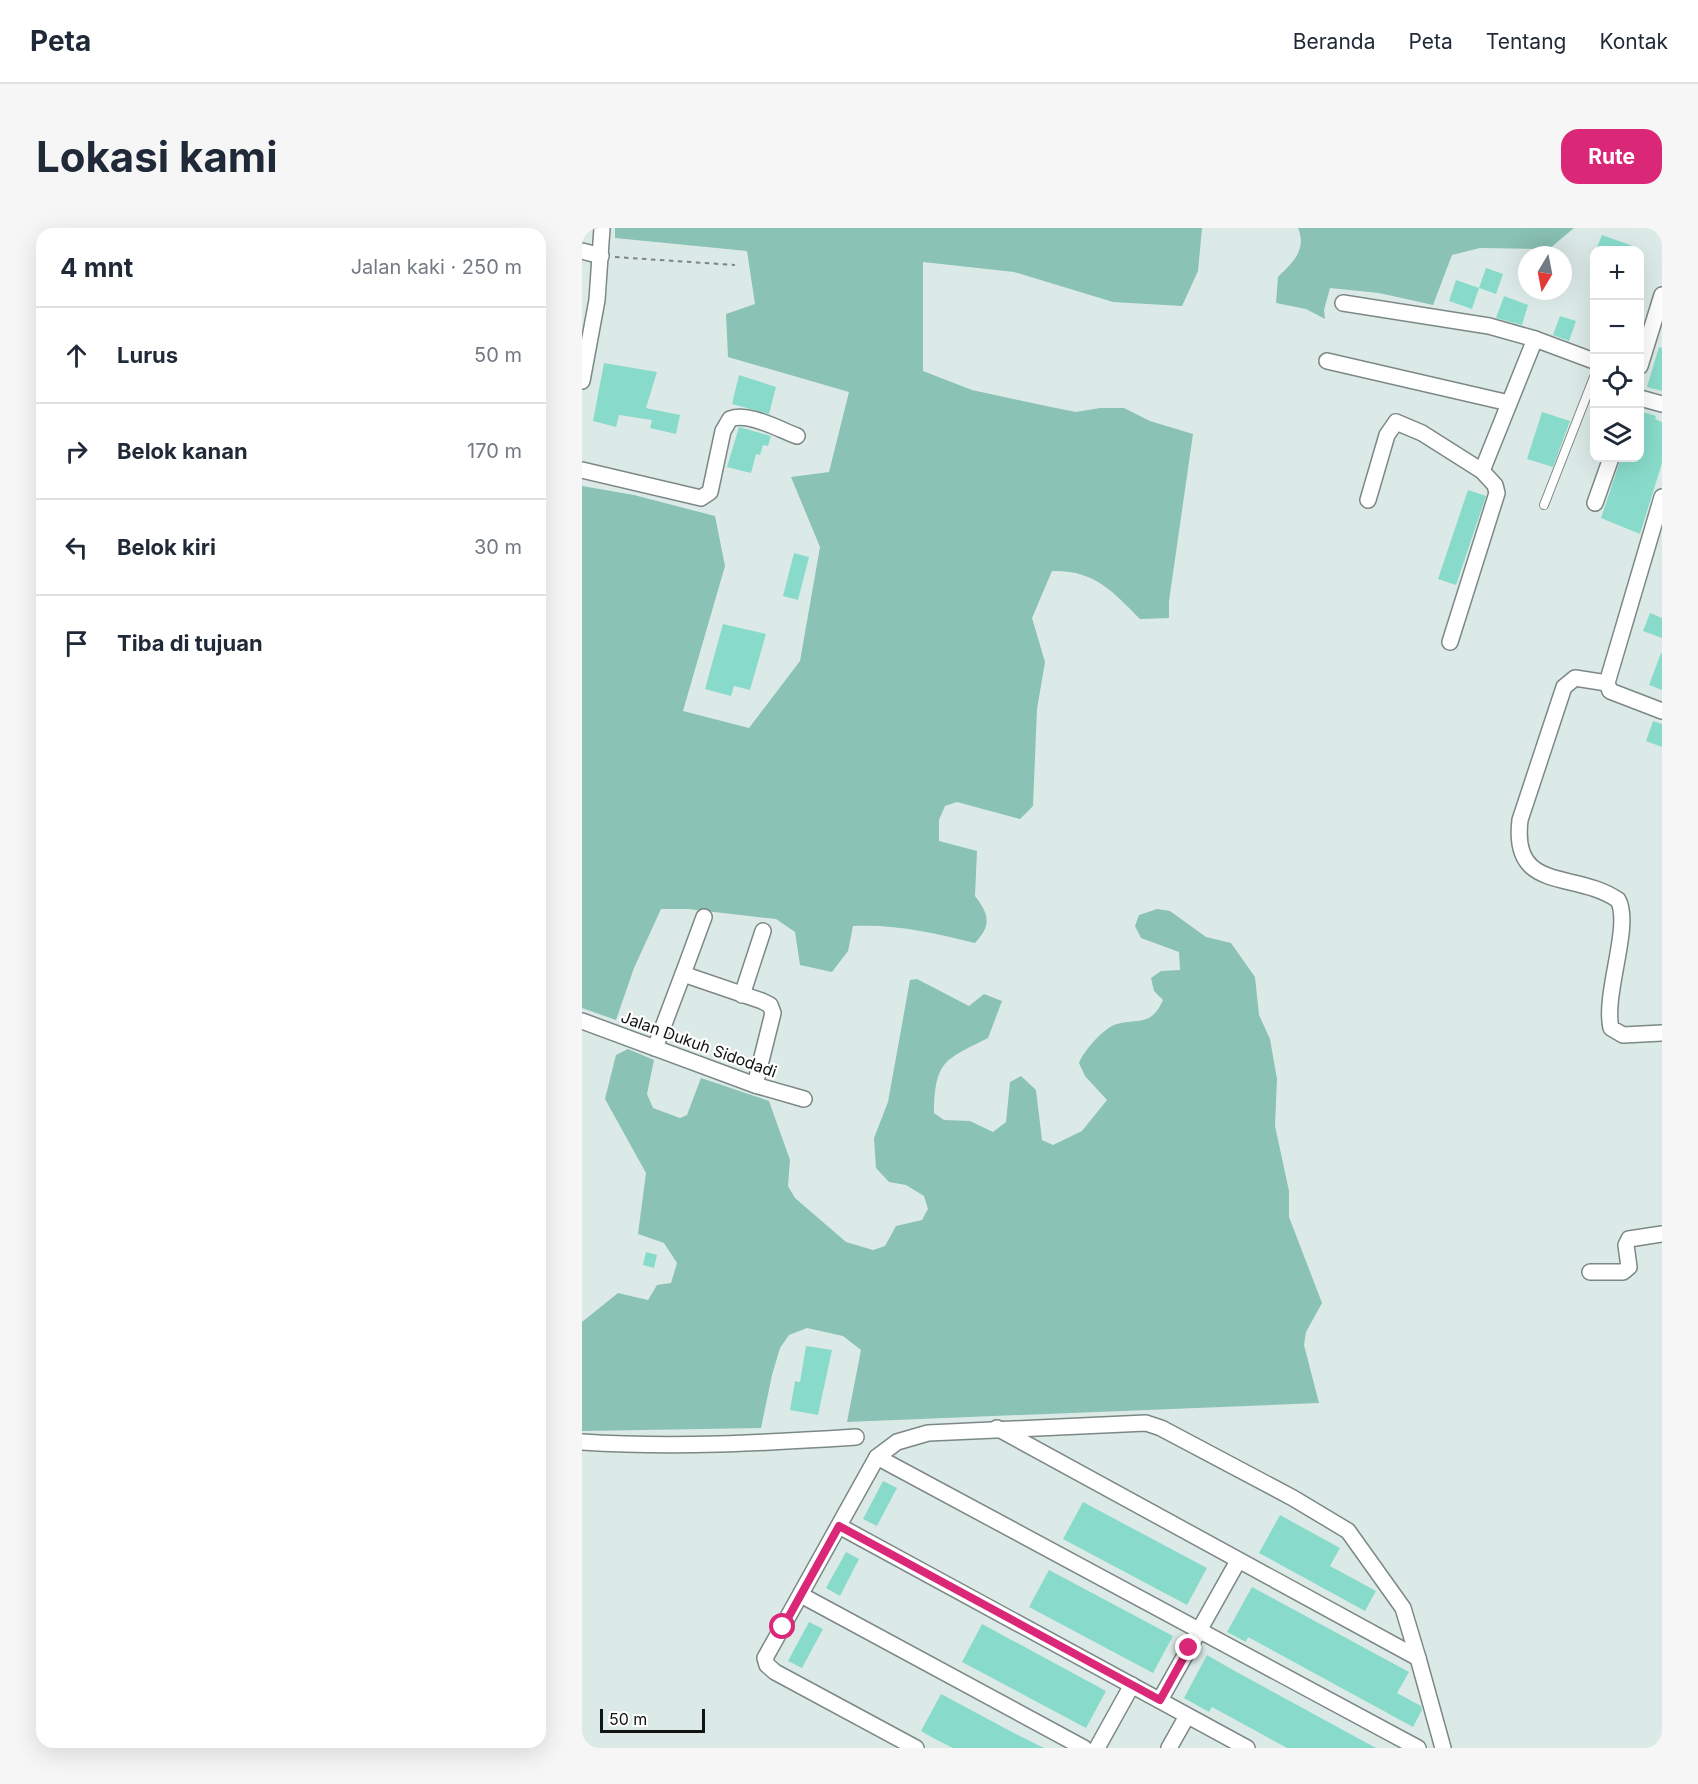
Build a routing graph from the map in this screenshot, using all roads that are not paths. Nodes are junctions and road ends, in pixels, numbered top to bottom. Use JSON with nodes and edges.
{"nodes":[{"id":1,"x":602,"y":228,"type":"edge"},
{"id":2,"x":582,"y":251,"type":"edge"},
{"id":3,"x":601,"y":256,"type":"junction"},
{"id":4,"x":1662,"y":295,"type":"edge"},
{"id":5,"x":1343,"y":303,"type":"dead end"},
{"id":6,"x":1535,"y":339,"type":"junction"},
{"id":7,"x":1644,"y":354,"type":"edge"},
{"id":8,"x":1590,"y":360,"type":"edge"},
{"id":9,"x":1327,"y":361,"type":"dead end"},
{"id":10,"x":582,"y":381,"type":"edge"},
{"id":11,"x":1590,"y":387,"type":"edge"},
{"id":12,"x":1644,"y":399,"type":"edge"},
{"id":13,"x":1509,"y":403,"type":"junction"},
{"id":14,"x":1662,"y":404,"type":"edge"},
{"id":15,"x":797,"y":436,"type":"dead end"},
{"id":16,"x":1610,"y":462,"type":"edge"},
{"id":17,"x":582,"y":470,"type":"edge"},
{"id":18,"x":1482,"y":471,"type":"junction"},
{"id":19,"x":1662,"y":497,"type":"edge"},
{"id":20,"x":1368,"y":500,"type":"dead end"},
{"id":21,"x":1595,"y":503,"type":"dead end"},
{"id":22,"x":1544,"y":505,"type":"dead end"},
{"id":23,"x":1657,"y":533,"type":"edge"},
{"id":24,"x":1450,"y":642,"type":"dead end"},
{"id":25,"x":1607,"y":683,"type":"junction"},
{"id":26,"x":1662,"y":711,"type":"edge"},
{"id":27,"x":704,"y":917,"type":"dead end"},
{"id":28,"x":763,"y":931,"type":"dead end"},
{"id":29,"x":683,"y":975,"type":"junction"},
{"id":30,"x":742,"y":995,"type":"junction"},
{"id":31,"x":582,"y":1021,"type":"edge"},
{"id":32,"x":1662,"y":1033,"type":"edge"},
{"id":33,"x":655,"y":1048,"type":"junction"},
{"id":34,"x":755,"y":1085,"type":"junction"},
{"id":35,"x":804,"y":1099,"type":"dead end"},
{"id":36,"x":1662,"y":1234,"type":"edge"},
{"id":37,"x":1590,"y":1272,"type":"dead end"},
{"id":38,"x":997,"y":1428,"type":"junction"},
{"id":39,"x":856,"y":1437,"type":"dead end"},
{"id":40,"x":582,"y":1442,"type":"edge"},
{"id":41,"x":878,"y":1457,"type":"junction"},
{"id":42,"x":839,"y":1526,"type":"junction"},
{"id":43,"x":1238,"y":1561,"type":"junction"},
{"id":44,"x":801,"y":1595,"type":"junction"},
{"id":45,"x":1199,"y":1630,"type":"junction"},
{"id":46,"x":1418,"y":1658,"type":"junction"},
{"id":47,"x":1132,"y":1685,"type":"junction"},
{"id":48,"x":1160,"y":1700,"type":"junction"},
{"id":49,"x":1187,"y":1716,"type":"junction"},
{"id":50,"x":916,"y":1748,"type":"edge"},
{"id":51,"x":1084,"y":1748,"type":"edge"},
{"id":52,"x":1097,"y":1748,"type":"edge"},
{"id":53,"x":1169,"y":1748,"type":"edge"},
{"id":54,"x":1247,"y":1748,"type":"edge"},
{"id":55,"x":1418,"y":1748,"type":"edge"},
{"id":56,"x":1443,"y":1748,"type":"edge"}],
"edges":[{"from":1,"to":3,"type":"street"},
{"from":2,"to":3,"type":"street"},
{"from":3,"to":10,"type":"street"},
{"from":4,"to":7,"type":"street"},
{"from":5,"to":6,"type":"street"},
{"from":6,"to":8,"type":"street"},
{"from":6,"to":13,"type":"street"},
{"from":9,"to":13,"type":"street"},
{"from":11,"to":22,"type":"lane"},
{"from":12,"to":14,"type":"street"},
{"from":13,"to":18,"type":"street"},
{"from":15,"to":17,"type":"street"},
{"from":16,"to":21,"type":"street"},
{"from":18,"to":20,"type":"street"},
{"from":18,"to":24,"type":"street"},
{"from":19,"to":23,"type":"street"},
{"from":23,"to":25,"type":"street"},
{"from":25,"to":26,"type":"street"},
{"from":25,"to":32,"type":"street"},
{"from":27,"to":29,"type":"street"},
{"from":28,"to":30,"type":"street"},
{"from":29,"to":30,"type":"street"},
{"from":29,"to":33,"type":"street"},
{"from":30,"to":34,"type":"street"},
{"from":31,"to":33,"type":"street","name":"Jalan Dukuh Sidodadi"},
{"from":33,"to":34,"type":"street","name":"Jalan Dukuh Sidodadi"},
{"from":34,"to":35,"type":"street","name":"Jalan Dukuh Sidodadi"},
{"from":36,"to":37,"type":"street"},
{"from":38,"to":41,"type":"street"},
{"from":38,"to":43,"type":"street"},
{"from":38,"to":46,"type":"street"},
{"from":39,"to":40,"type":"street"},
{"from":41,"to":42,"type":"street"},
{"from":41,"to":45,"type":"street"},
{"from":42,"to":44,"type":"street"},
{"from":42,"to":47,"type":"street"},
{"from":43,"to":45,"type":"street"},
{"from":43,"to":46,"type":"street"},
{"from":44,"to":50,"type":"street"},
{"from":44,"to":51,"type":"street"},
{"from":45,"to":48,"type":"street"},
{"from":45,"to":55,"type":"street"},
{"from":46,"to":56,"type":"street"},
{"from":47,"to":48,"type":"street"},
{"from":47,"to":52,"type":"street"},
{"from":48,"to":49,"type":"street"},
{"from":49,"to":53,"type":"street"},
{"from":49,"to":54,"type":"street"}]}
